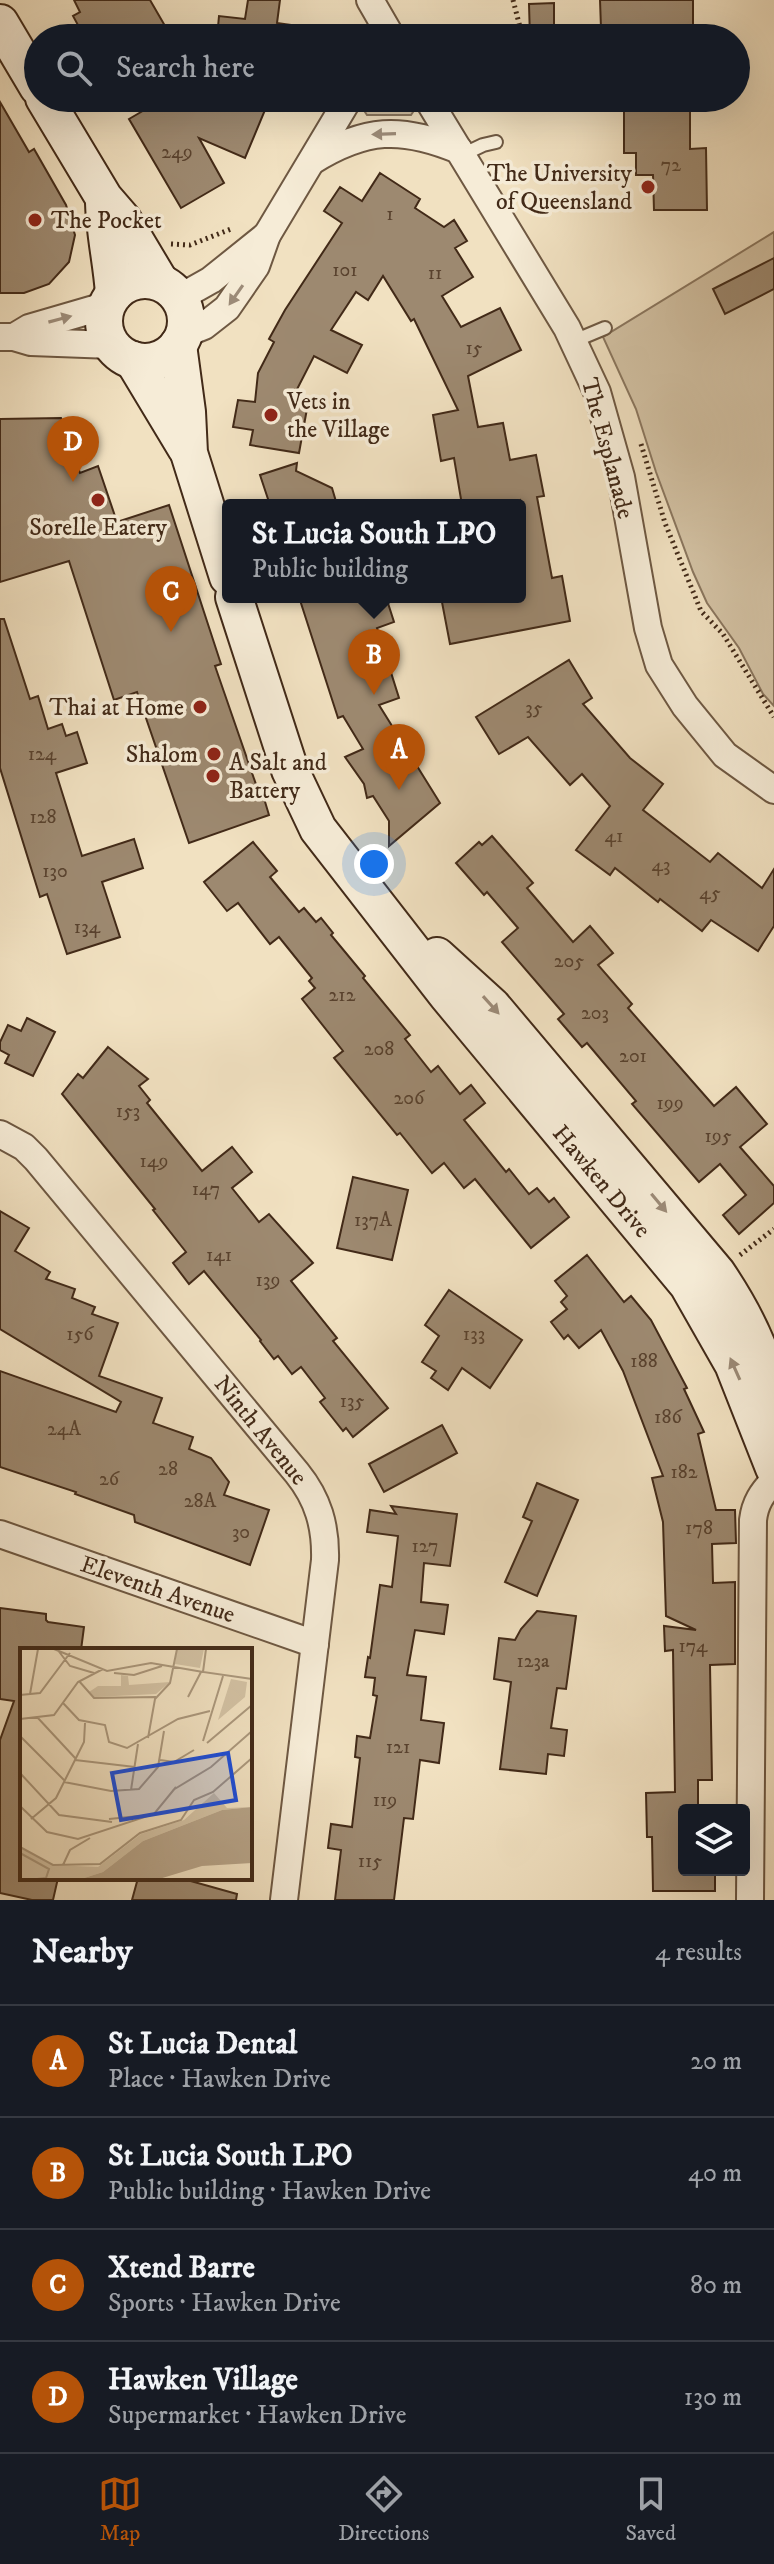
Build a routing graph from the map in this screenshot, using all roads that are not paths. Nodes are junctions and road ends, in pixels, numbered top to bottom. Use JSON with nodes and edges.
{"nodes":[{"id":1,"x":375,"y":1,"type":"edge"},
{"id":2,"x":0,"y":23,"type":"edge"},
{"id":3,"x":384,"y":24,"type":"edge"},
{"id":4,"x":24,"y":63,"type":"edge"},
{"id":5,"x":52,"y":112,"type":"edge"},
{"id":6,"x":341,"y":112,"type":"edge"},
{"id":7,"x":435,"y":112,"type":"edge"},
{"id":8,"x":496,"y":142,"type":"dead end"},
{"id":9,"x":460,"y":153,"type":"junction"},
{"id":10,"x":311,"y":161,"type":"junction"},
{"id":11,"x":104,"y":198,"type":"junction"},
{"id":12,"x":267,"y":235,"type":"junction"},
{"id":13,"x":170,"y":290,"type":"junction"},
{"id":14,"x":111,"y":299,"type":"junction"},
{"id":15,"x":605,"y":328,"type":"dead end"},
{"id":16,"x":7,"y":337,"type":"edge"},
{"id":17,"x":181,"y":340,"type":"junction"},
{"id":18,"x":574,"y":341,"type":"junction"},
{"id":19,"x":122,"y":352,"type":"junction"},
{"id":20,"x":189,"y":453,"type":"junction"},
{"id":21,"x":222,"y":558,"type":"edge"},
{"id":22,"x":236,"y":603,"type":"edge"},
{"id":23,"x":774,"y":790,"type":"edge"},
{"id":24,"x":389,"y":918,"type":"junction"},
{"id":25,"x":0,"y":1134,"type":"edge"},
{"id":26,"x":774,"y":1410,"type":"edge"},
{"id":27,"x":774,"y":1468,"type":"edge"},
{"id":28,"x":774,"y":1480,"type":"edge"},
{"id":29,"x":0,"y":1534,"type":"edge"},
{"id":30,"x":315,"y":1644,"type":"junction"},
{"id":31,"x":284,"y":1900,"type":"edge"},
{"id":32,"x":750,"y":1900,"type":"edge"}],
"edges":[{"from":1,"to":3,"type":"street"},
{"from":2,"to":4,"type":"main road"},
{"from":5,"to":11,"type":"main road"},
{"from":6,"to":10,"type":"street"},
{"from":7,"to":9,"type":"street","name":"The Esplanade"},
{"from":8,"to":9,"type":"lane"},
{"from":9,"to":10,"type":"street","one_way":true},
{"from":9,"to":18,"type":"street","name":"The Esplanade"},
{"from":10,"to":12,"type":"street"},
{"from":11,"to":13,"type":"main road"},
{"from":11,"to":14,"type":"main road"},
{"from":12,"to":13,"type":"street"},
{"from":12,"to":17,"type":"street","one_way":true},
{"from":13,"to":14,"type":"main road"},
{"from":13,"to":17,"type":"main road"},
{"from":16,"to":14,"type":"street","one_way":true},
{"from":14,"to":19,"type":"main road"},
{"from":15,"to":18,"type":"lane"},
{"from":16,"to":19,"type":"street"},
{"from":17,"to":19,"type":"main road"},
{"from":17,"to":20,"type":"main road"},
{"from":18,"to":23,"type":"street","name":"The Esplanade"},
{"from":19,"to":20,"type":"main road"},
{"from":20,"to":21,"type":"main road"},
{"from":22,"to":24,"type":"main road","name":"Hawken Drive"},
{"from":24,"to":26,"type":"main road","name":"Hawken Drive","one_way":true},
{"from":27,"to":24,"type":"main road","name":"Hawken Drive","one_way":true},
{"from":25,"to":30,"type":"street","name":"Ninth Avenue"},
{"from":28,"to":32,"type":"street"},
{"from":29,"to":30,"type":"street","name":"Eleventh Avenue"},
{"from":30,"to":31,"type":"street","name":"Ninth Avenue"}]}
